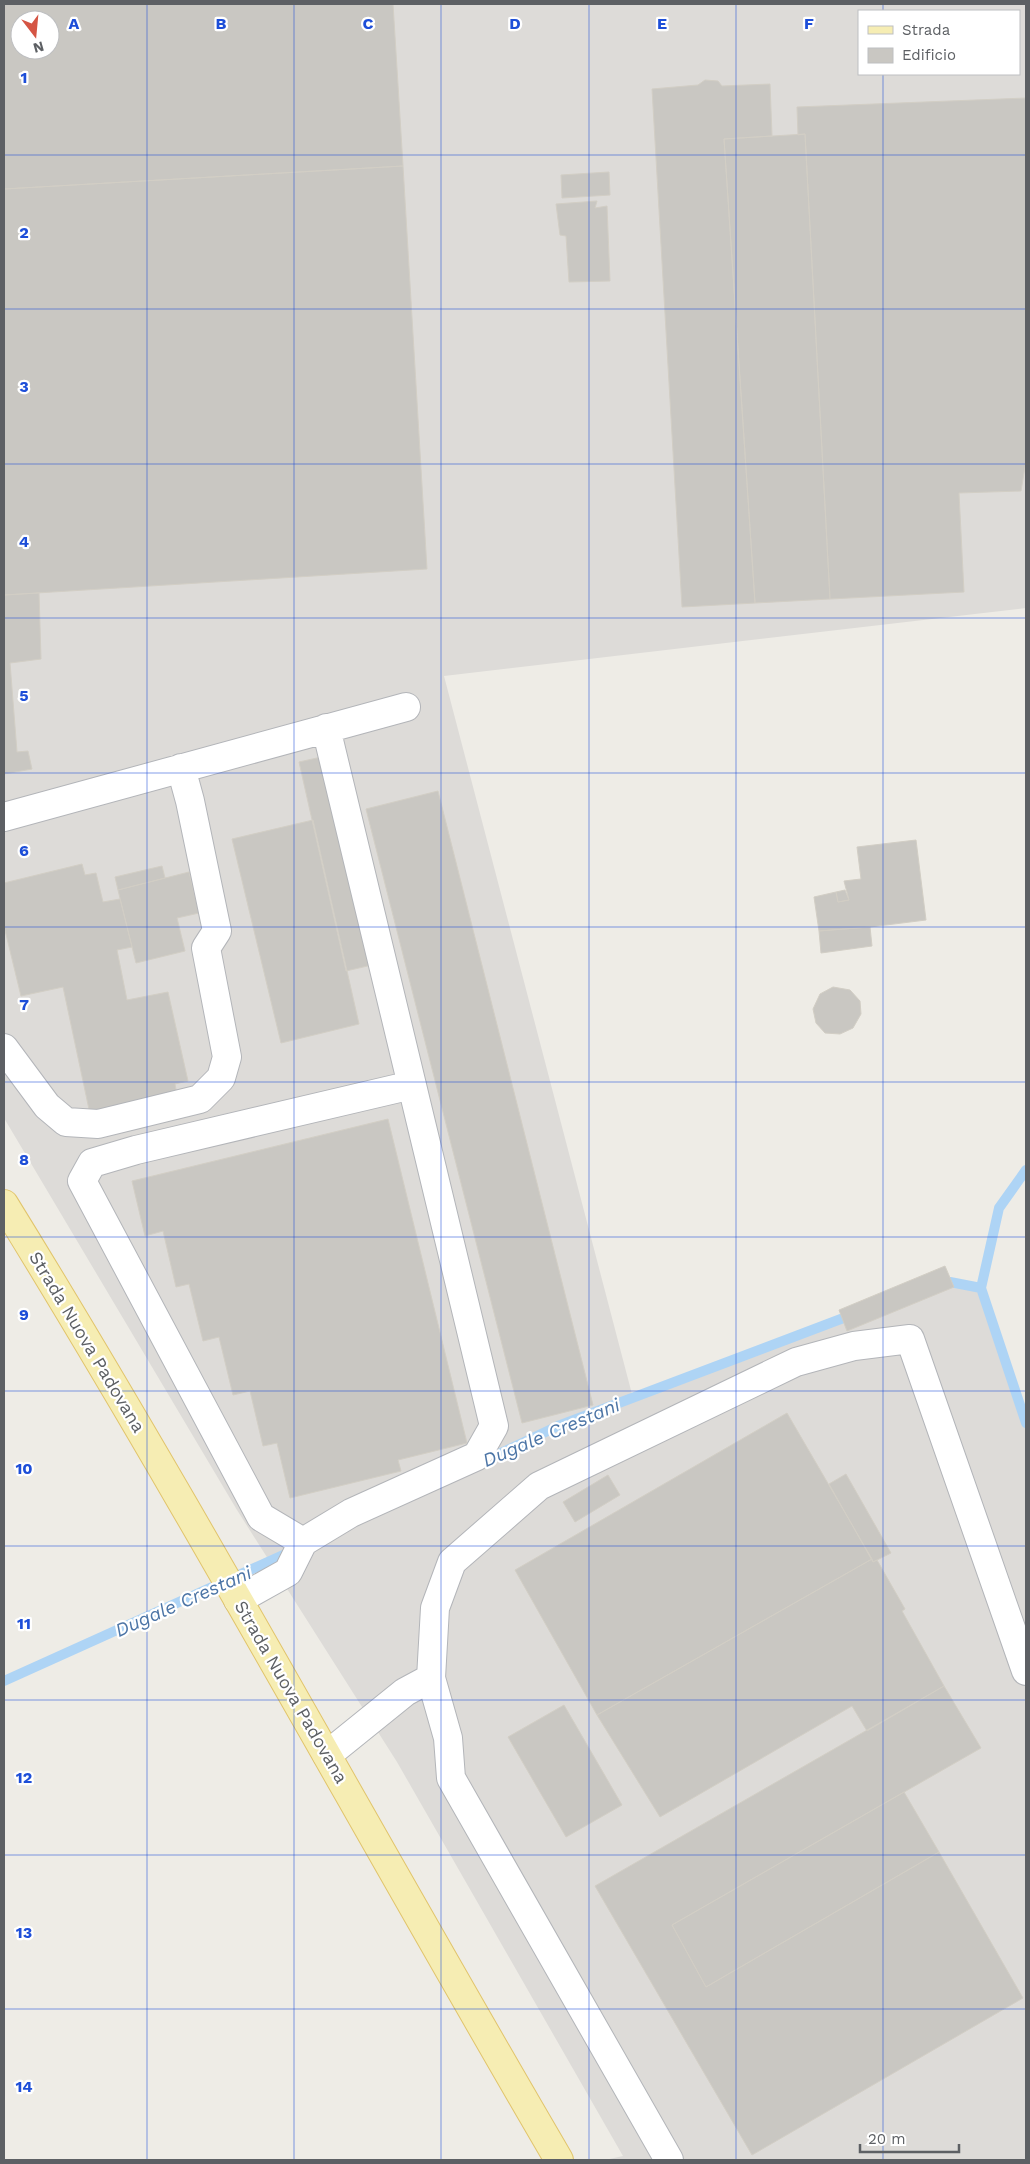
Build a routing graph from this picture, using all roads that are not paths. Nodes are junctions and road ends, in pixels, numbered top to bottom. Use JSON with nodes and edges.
{"nodes":[{"id":1,"x":406,"y":706,"type":"dead end"},
{"id":2,"x":326,"y":728,"type":"junction"},
{"id":3,"x":181,"y":768,"type":"junction"},
{"id":4,"x":4,"y":817,"type":"edge"},
{"id":5,"x":4,"y":1048,"type":"edge"},
{"id":6,"x":412,"y":1085,"type":"junction"},
{"id":7,"x":4,"y":1204,"type":"edge"},
{"id":8,"x":303,"y":1542,"type":"junction"},
{"id":9,"x":238,"y":1600,"type":"junction"},
{"id":10,"x":1026,"y":1671,"type":"edge"},
{"id":11,"x":430,"y":1678,"type":"junction"},
{"id":12,"x":327,"y":1755,"type":"junction"},
{"id":13,"x":560,"y":2160,"type":"edge"},
{"id":14,"x":669,"y":2160,"type":"edge"}],
"edges":[{"from":1,"to":2,"type":"lane"},
{"from":2,"to":3,"type":"lane"},
{"from":2,"to":6,"type":"lane"},
{"from":3,"to":4,"type":"lane"},
{"from":3,"to":5,"type":"lane"},
{"from":6,"to":8,"type":"lane"},
{"from":6,"to":8,"type":"lane"},
{"from":7,"to":9,"type":"main road","name":"Strada Nuova Padovana"},
{"from":8,"to":9,"type":"lane"},
{"from":9,"to":12,"type":"main road","name":"Strada Nuova Padovana"},
{"from":10,"to":11,"type":"lane"},
{"from":11,"to":12,"type":"lane"},
{"from":11,"to":14,"type":"lane"},
{"from":12,"to":13,"type":"main road","name":"Strada Nuova Padovana"}]}
